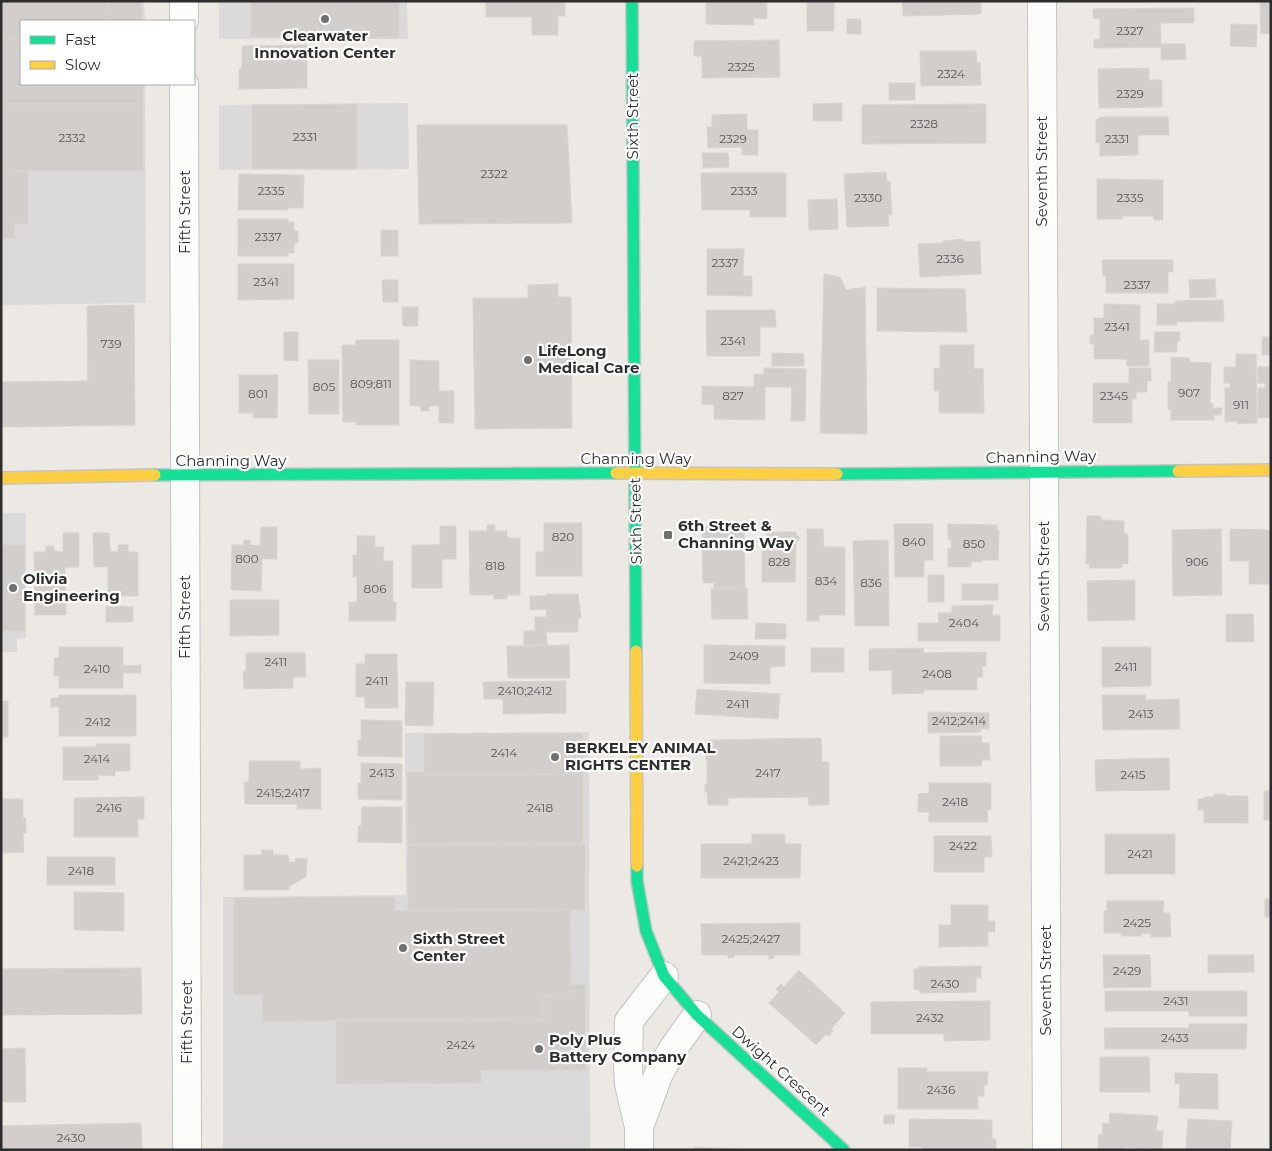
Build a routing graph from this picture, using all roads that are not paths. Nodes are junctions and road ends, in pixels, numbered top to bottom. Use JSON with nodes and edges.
{"nodes":[{"id":1,"x":184,"y":1,"type":"edge"},
{"id":2,"x":632,"y":1,"type":"edge"},
{"id":3,"x":1042,"y":1,"type":"edge"},
{"id":4,"x":184,"y":20,"type":"edge"},
{"id":5,"x":184,"y":85,"type":"edge"},
{"id":6,"x":1271,"y":470,"type":"edge"},
{"id":7,"x":1044,"y":472,"type":"junction"},
{"id":8,"x":635,"y":473,"type":"junction"},
{"id":9,"x":185,"y":476,"type":"junction"},
{"id":10,"x":1,"y":478,"type":"edge"},
{"id":11,"x":664,"y":976,"type":"junction"},
{"id":12,"x":697,"y":1015,"type":"junction"},
{"id":13,"x":639,"y":1138,"type":"edge"},
{"id":14,"x":187,"y":1150,"type":"edge"},
{"id":15,"x":844,"y":1150,"type":"edge"},
{"id":16,"x":1047,"y":1150,"type":"edge"}],
"edges":[{"from":1,"to":4,"type":"street"},
{"from":2,"to":8,"type":"street","name":"Sixth Street"},
{"from":3,"to":7,"type":"street","name":"Seventh Street"},
{"from":5,"to":9,"type":"street","name":"Fifth Street"},
{"from":6,"to":7,"type":"street","name":"Channing Way"},
{"from":7,"to":8,"type":"street","name":"Channing Way"},
{"from":7,"to":16,"type":"street","name":"Seventh Street"},
{"from":8,"to":9,"type":"street","name":"Channing Way"},
{"from":8,"to":11,"type":"street","name":"Sixth Street"},
{"from":9,"to":10,"type":"street","name":"Channing Way"},
{"from":9,"to":14,"type":"street","name":"Fifth Street"},
{"from":11,"to":12,"type":"street","name":"Sixth Street"},
{"from":11,"to":13,"type":"street"},
{"from":12,"to":13,"type":"street"},
{"from":12,"to":15,"type":"street","name":"Dwight Crescent"}]}
